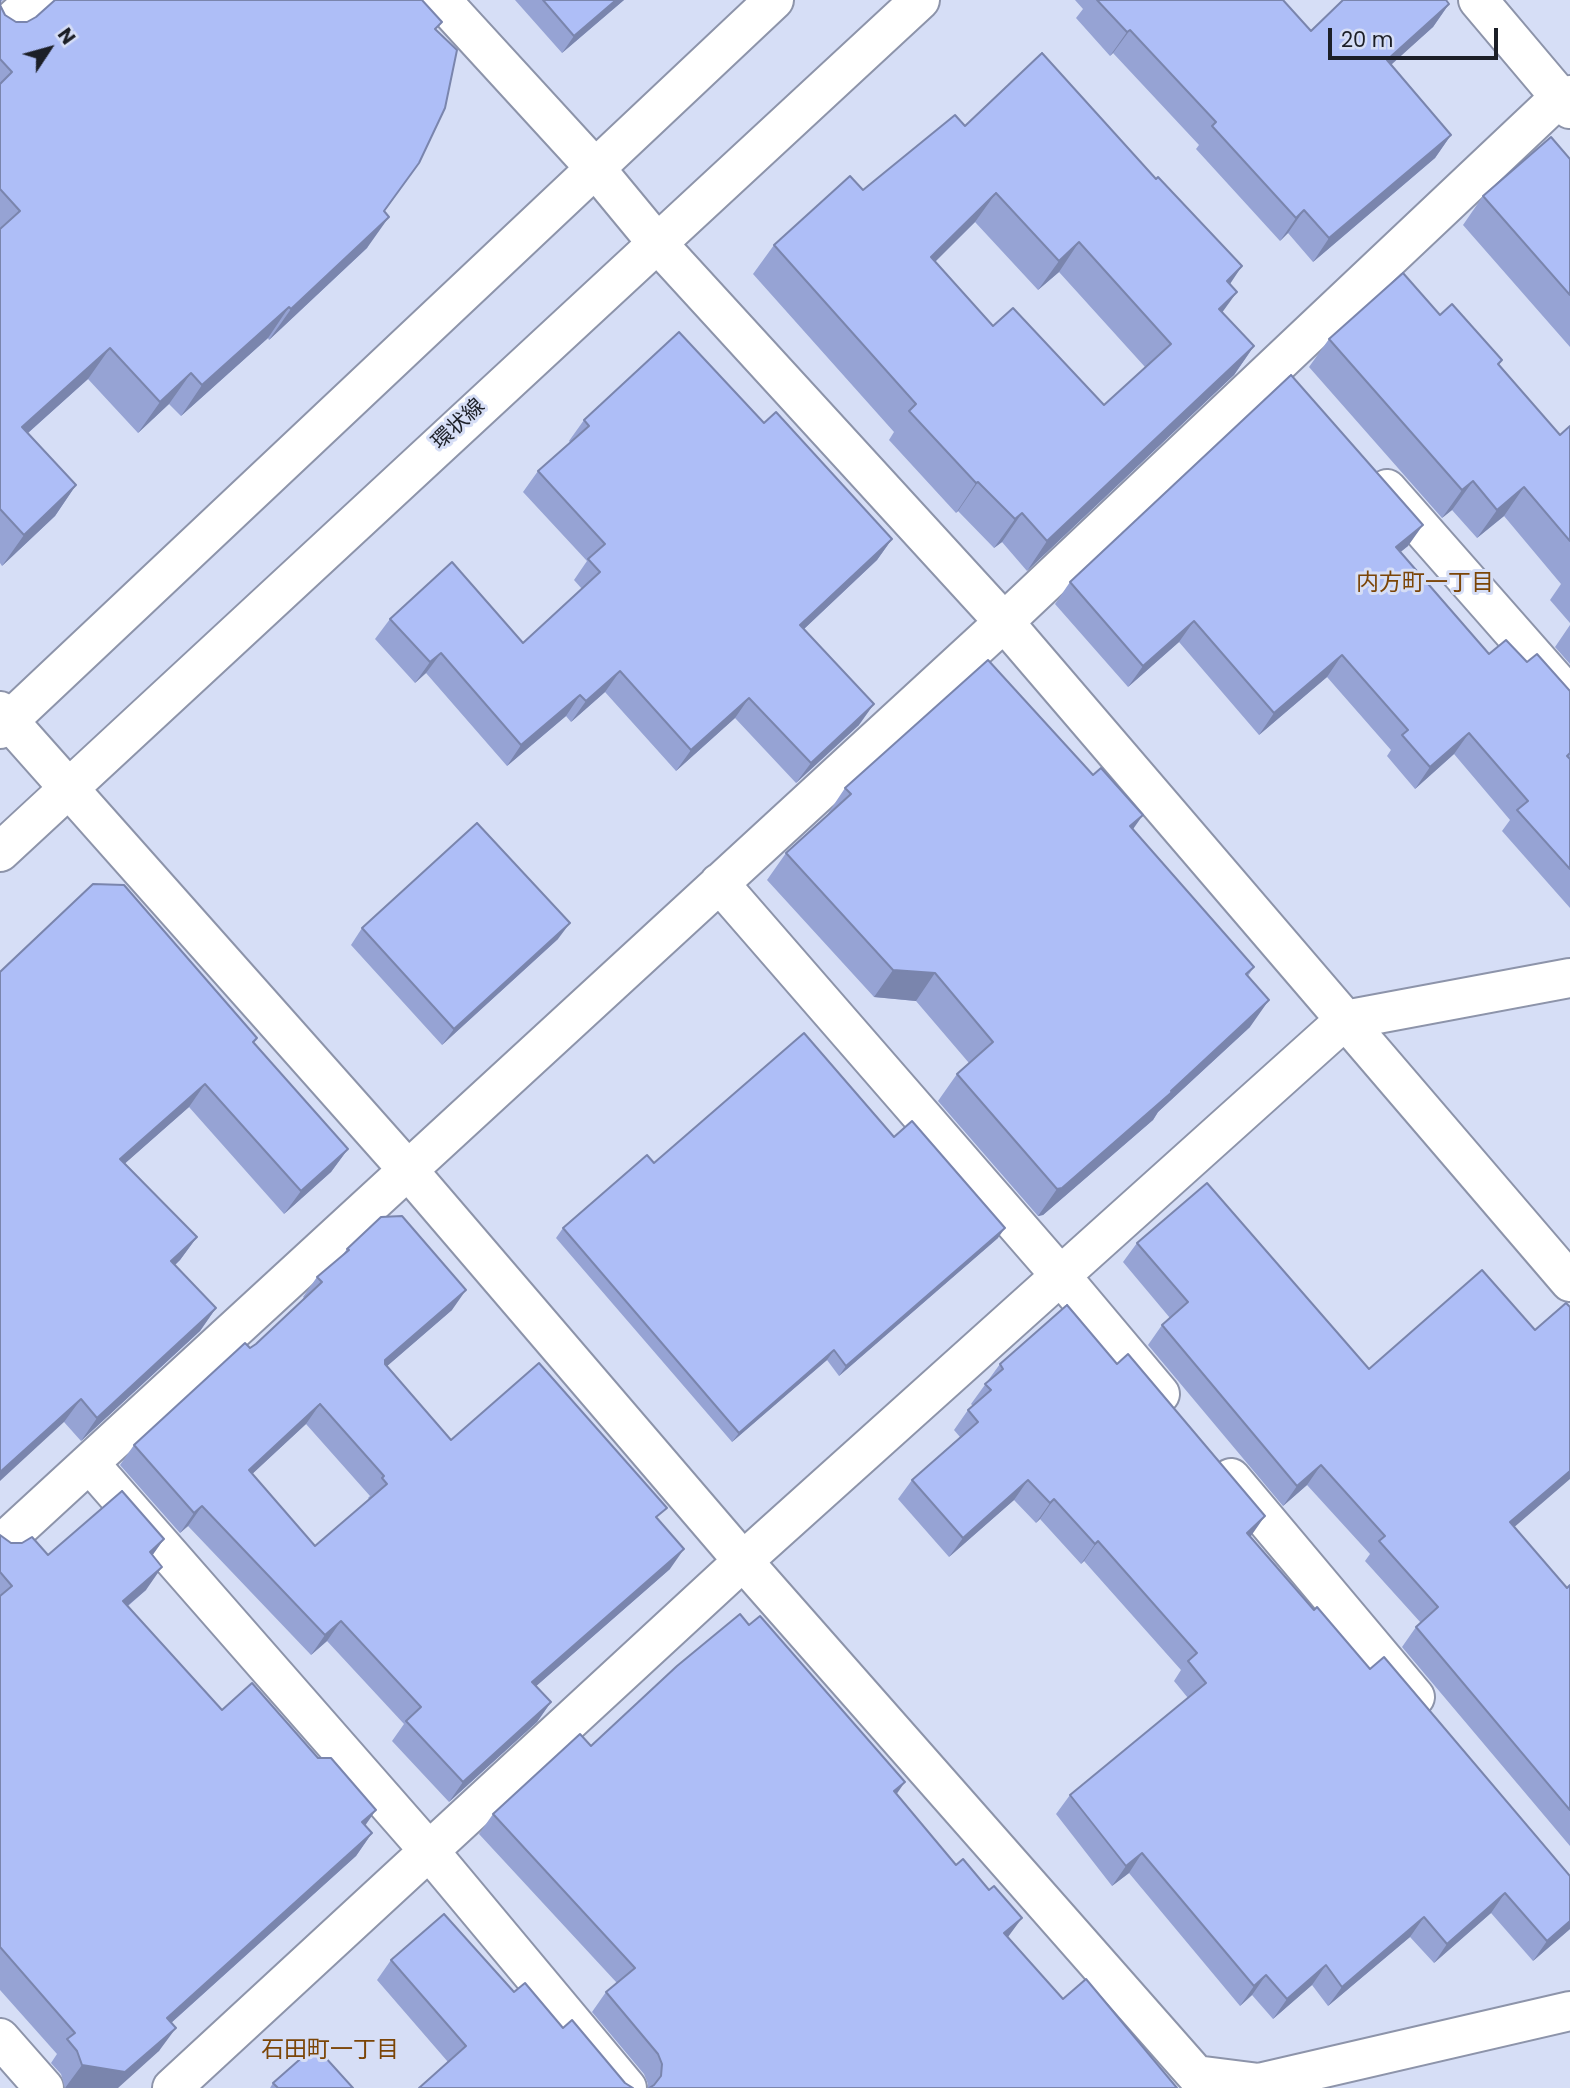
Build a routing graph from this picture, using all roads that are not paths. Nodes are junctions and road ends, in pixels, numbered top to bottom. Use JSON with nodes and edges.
{"nodes":[{"id":1,"x":35,"y":0,"type":"edge"},
{"id":2,"x":441,"y":0,"type":"edge"},
{"id":3,"x":774,"y":0,"type":"edge"},
{"id":4,"x":920,"y":0,"type":"edge"},
{"id":5,"x":1478,"y":0,"type":"edge"},
{"id":6,"x":0,"y":32,"type":"edge"},
{"id":7,"x":1567,"y":101,"type":"edge"},
{"id":8,"x":595,"y":168,"type":"junction"},
{"id":9,"x":657,"y":243,"type":"junction"},
{"id":10,"x":1369,"y":468,"type":"edge"},
{"id":11,"x":1004,"y":622,"type":"junction"},
{"id":12,"x":1570,"y":697,"type":"edge"},
{"id":13,"x":3,"y":721,"type":"edge"},
{"id":14,"x":67,"y":788,"type":"junction"},
{"id":15,"x":0,"y":852,"type":"edge"},
{"id":16,"x":719,"y":883,"type":"junction"},
{"id":17,"x":1570,"y":978,"type":"edge"},
{"id":18,"x":1345,"y":1020,"type":"junction"},
{"id":19,"x":407,"y":1169,"type":"junction"},
{"id":20,"x":1060,"y":1275,"type":"junction"},
{"id":21,"x":1570,"y":1282,"type":"edge"},
{"id":22,"x":1186,"y":1424,"type":"edge"},
{"id":23,"x":1212,"y":1456,"type":"edge"},
{"id":24,"x":90,"y":1464,"type":"junction"},
{"id":25,"x":0,"y":1545,"type":"edge"},
{"id":26,"x":743,"y":1561,"type":"junction"},
{"id":27,"x":1436,"y":1721,"type":"edge"},
{"id":28,"x":430,"y":1852,"type":"junction"},
{"id":29,"x":1570,"y":2011,"type":"edge"},
{"id":30,"x":0,"y":2038,"type":"edge"},
{"id":31,"x":1260,"y":2085,"type":"edge"},
{"id":32,"x":44,"y":2088,"type":"edge"},
{"id":33,"x":172,"y":2088,"type":"edge"},
{"id":34,"x":627,"y":2088,"type":"edge"}],
"edges":[{"from":1,"to":6,"type":"street"},
{"from":2,"to":8,"type":"street"},
{"from":3,"to":8,"type":"street"},
{"from":4,"to":9,"type":"street","name":"環状線"},
{"from":5,"to":7,"type":"street"},
{"from":7,"to":11,"type":"street"},
{"from":8,"to":9,"type":"street"},
{"from":8,"to":13,"type":"street"},
{"from":9,"to":11,"type":"street"},
{"from":9,"to":14,"type":"street","name":"環状線"},
{"from":10,"to":12,"type":"street"},
{"from":11,"to":16,"type":"street"},
{"from":11,"to":18,"type":"street"},
{"from":13,"to":14,"type":"street"},
{"from":14,"to":15,"type":"street","name":"環状線"},
{"from":14,"to":19,"type":"street"},
{"from":16,"to":19,"type":"street"},
{"from":16,"to":20,"type":"street"},
{"from":17,"to":18,"type":"street"},
{"from":18,"to":20,"type":"street"},
{"from":18,"to":21,"type":"street"},
{"from":19,"to":24,"type":"street"},
{"from":19,"to":26,"type":"street"},
{"from":20,"to":22,"type":"street"},
{"from":20,"to":26,"type":"street"},
{"from":23,"to":27,"type":"street"},
{"from":24,"to":25,"type":"street"},
{"from":24,"to":28,"type":"street"},
{"from":26,"to":28,"type":"street"},
{"from":26,"to":31,"type":"street"},
{"from":28,"to":33,"type":"street"},
{"from":28,"to":34,"type":"street"},
{"from":29,"to":31,"type":"street"},
{"from":30,"to":32,"type":"street"}]}
